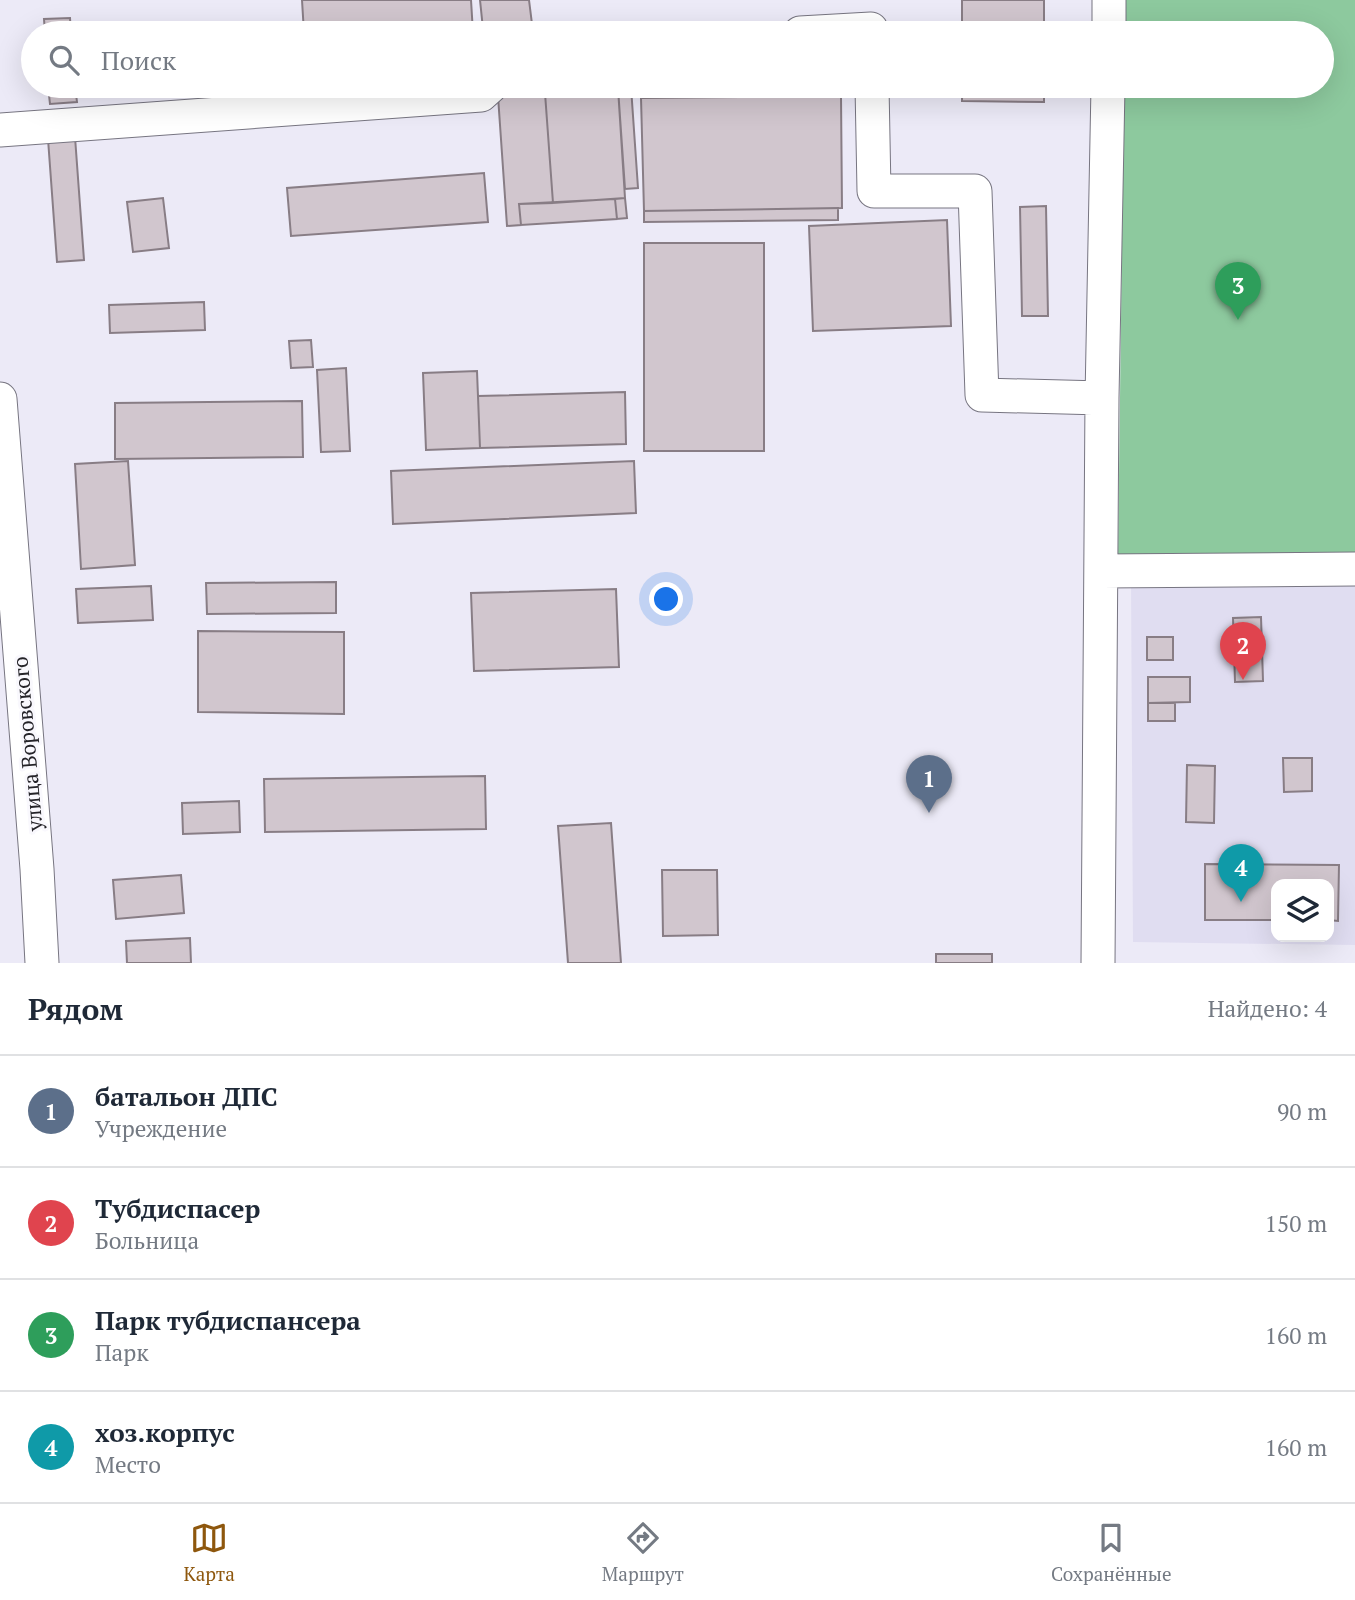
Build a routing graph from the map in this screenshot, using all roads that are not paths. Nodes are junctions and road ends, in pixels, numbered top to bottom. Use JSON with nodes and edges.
{"nodes":[{"id":1,"x":1109,"y":0,"type":"edge"},
{"id":2,"x":1109,"y":21,"type":"edge"},
{"id":3,"x":440,"y":98,"type":"edge"},
{"id":4,"x":872,"y":98,"type":"edge"},
{"id":5,"x":1108,"y":98,"type":"edge"},
{"id":6,"x":0,"y":130,"type":"edge"},
{"id":7,"x":1102,"y":397,"type":"junction"},
{"id":8,"x":0,"y":399,"type":"edge"},
{"id":9,"x":1355,"y":569,"type":"edge"},
{"id":10,"x":1102,"y":571,"type":"junction"},
{"id":11,"x":42,"y":963,"type":"edge"},
{"id":12,"x":1098,"y":963,"type":"edge"}],
"edges":[{"from":1,"to":2,"type":"street"},
{"from":3,"to":6,"type":"street"},
{"from":4,"to":7,"type":"street"},
{"from":5,"to":7,"type":"street"},
{"from":7,"to":10,"type":"street"},
{"from":8,"to":11,"type":"street","name":"улица Воровского"},
{"from":9,"to":10,"type":"street"},
{"from":10,"to":12,"type":"street"}]}
